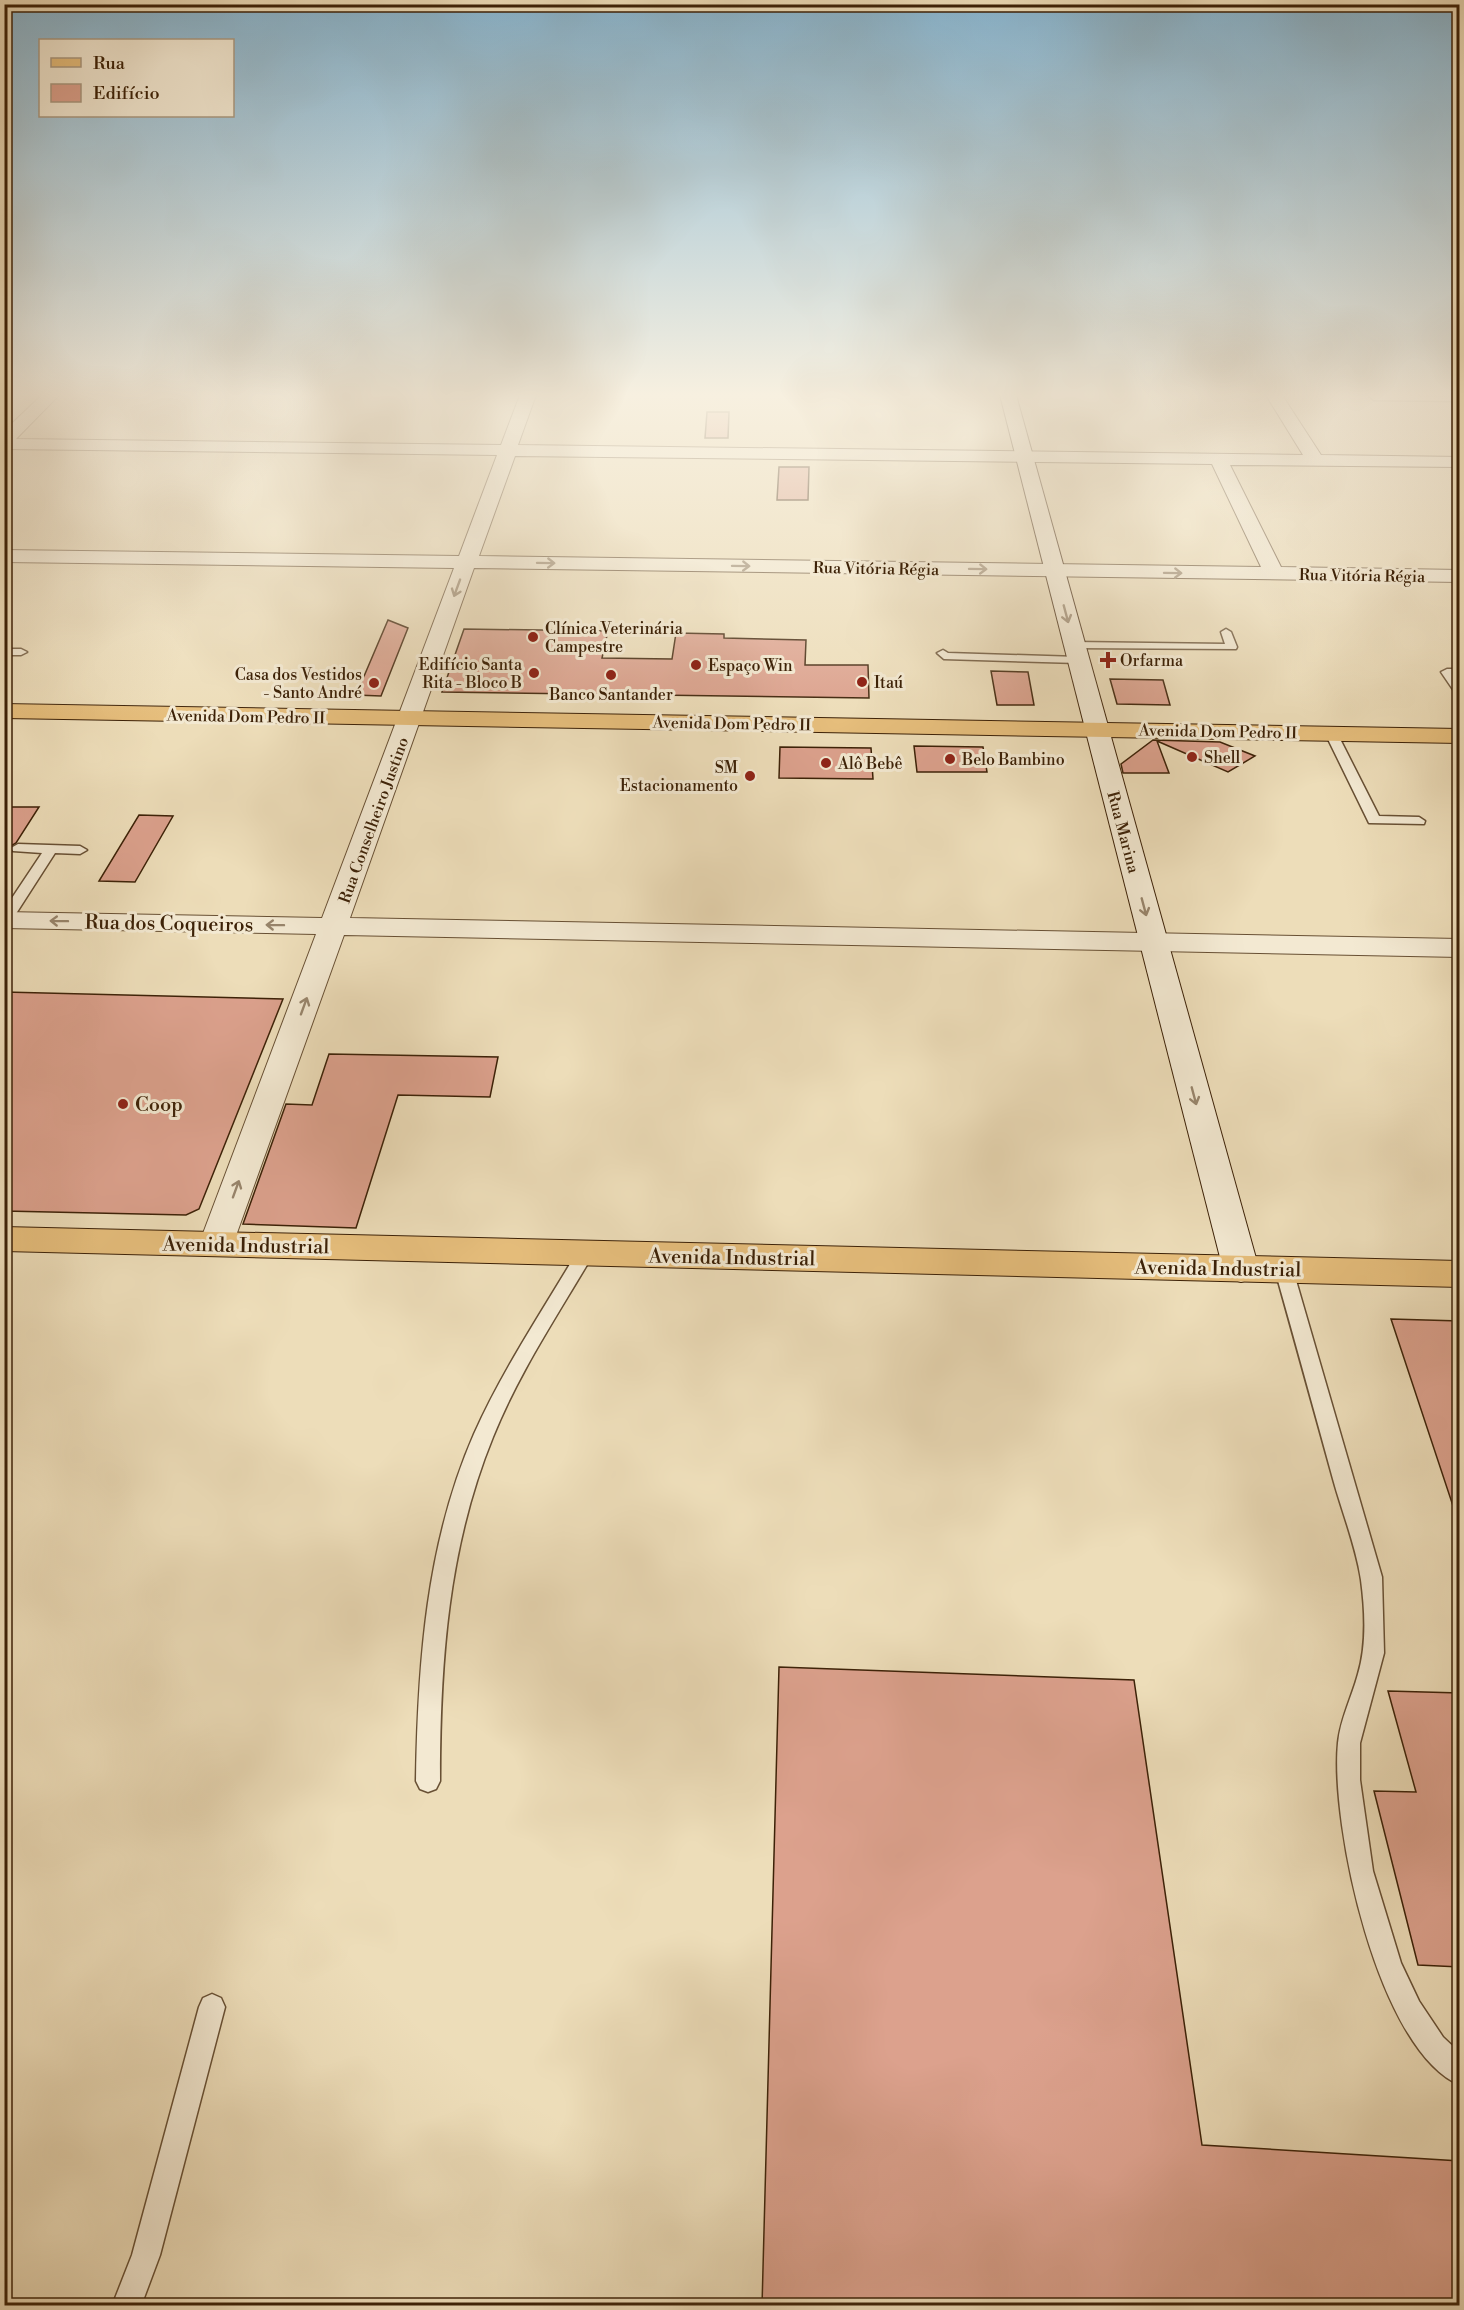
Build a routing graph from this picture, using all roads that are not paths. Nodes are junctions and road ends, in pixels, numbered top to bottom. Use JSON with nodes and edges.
{"nodes":[{"id":1,"x":488,"y":503,"type":"edge"},
{"id":2,"x":1036,"y":503,"type":"edge"},
{"id":3,"x":1239,"y":503,"type":"edge"},
{"id":4,"x":4,"y":556,"type":"edge"},
{"id":5,"x":466,"y":562,"type":"junction"},
{"id":6,"x":1055,"y":570,"type":"junction"},
{"id":7,"x":1274,"y":574,"type":"junction"},
{"id":8,"x":1460,"y":576,"type":"edge"},
{"id":9,"x":1226,"y":632,"type":"dead end"},
{"id":10,"x":4,"y":652,"type":"edge"},
{"id":11,"x":21,"y":652,"type":"dead end"},
{"id":12,"x":1076,"y":652,"type":"junction"},
{"id":13,"x":943,"y":653,"type":"dead end"},
{"id":14,"x":1460,"y":672,"type":"edge"},
{"id":15,"x":1460,"y":692,"type":"edge"},
{"id":16,"x":4,"y":699,"type":"edge"},
{"id":17,"x":4,"y":711,"type":"edge"},
{"id":18,"x":411,"y":713,"type":"junction"},
{"id":19,"x":1095,"y":723,"type":"junction"},
{"id":20,"x":1460,"y":723,"type":"edge"},
{"id":21,"x":1331,"y":733,"type":"junction"},
{"id":22,"x":1460,"y":736,"type":"edge"},
{"id":23,"x":1419,"y":821,"type":"dead end"},
{"id":24,"x":18,"y":848,"type":"dead end"},
{"id":25,"x":51,"y":849,"type":"junction"},
{"id":26,"x":80,"y":850,"type":"dead end"},
{"id":27,"x":5,"y":920,"type":"edge"},
{"id":28,"x":334,"y":927,"type":"junction"},
{"id":29,"x":1153,"y":942,"type":"junction"},
{"id":30,"x":1460,"y":948,"type":"edge"},
{"id":31,"x":4,"y":1239,"type":"edge"},
{"id":32,"x":216,"y":1244,"type":"junction"},
{"id":33,"x":585,"y":1253,"type":"junction"},
{"id":34,"x":1241,"y":1269,"type":"junction"},
{"id":35,"x":1284,"y":1270,"type":"junction"},
{"id":36,"x":1460,"y":1274,"type":"edge"},
{"id":37,"x":428,"y":1781,"type":"dead end"},
{"id":38,"x":212,"y":2007,"type":"dead end"},
{"id":39,"x":1460,"y":2072,"type":"edge"},
{"id":40,"x":126,"y":2306,"type":"edge"}],
"edges":[{"from":1,"to":5,"type":"street","name":"Rua Conselheiro Justino"},
{"from":2,"to":6,"type":"street","name":"Rua Marina"},
{"from":3,"to":7,"type":"street"},
{"from":4,"to":5,"type":"street","name":"Rua Vitória Régia"},
{"from":5,"to":6,"type":"street","name":"Rua Vitória Régia","one_way":true},
{"from":5,"to":18,"type":"street","name":"Rua Conselheiro Justino","one_way":true},
{"from":6,"to":7,"type":"street","name":"Rua Vitória Régia","one_way":true},
{"from":6,"to":12,"type":"street","name":"Rua Marina","one_way":true},
{"from":7,"to":8,"type":"street","name":"Rua Vitória Régia"},
{"from":9,"to":12,"type":"lane"},
{"from":10,"to":11,"type":"lane"},
{"from":12,"to":13,"type":"lane"},
{"from":12,"to":19,"type":"street","name":"Rua Marina"},
{"from":14,"to":15,"type":"lane"},
{"from":16,"to":18,"type":"main road","name":"Avenida Dom Pedro II"},
{"from":17,"to":18,"type":"main road","name":"Avenida Dom Pedro II"},
{"from":18,"to":19,"type":"main road","name":"Avenida Dom Pedro II"},
{"from":18,"to":28,"type":"street","name":"Rua Conselheiro Justino"},
{"from":19,"to":20,"type":"main road","name":"Avenida Dom Pedro II"},
{"from":19,"to":21,"type":"main road","name":"Avenida Dom Pedro II"},
{"from":19,"to":29,"type":"street","name":"Rua Marina","one_way":true},
{"from":21,"to":22,"type":"main road","name":"Avenida Dom Pedro II"},
{"from":21,"to":23,"type":"lane"},
{"from":24,"to":25,"type":"lane"},
{"from":25,"to":26,"type":"lane"},
{"from":25,"to":27,"type":"lane"},
{"from":28,"to":27,"type":"street","name":"Rua dos Coqueiros","one_way":true},
{"from":28,"to":29,"type":"street","name":"Rua dos Coqueiros"},
{"from":32,"to":28,"type":"street","name":"Rua Conselheiro Justino","one_way":true},
{"from":29,"to":30,"type":"street","name":"Rua dos Coqueiros"},
{"from":29,"to":34,"type":"street","name":"Rua Marina","one_way":true},
{"from":31,"to":32,"type":"main road","name":"Avenida Industrial"},
{"from":32,"to":33,"type":"main road","name":"Avenida Industrial"},
{"from":33,"to":34,"type":"main road","name":"Avenida Industrial"},
{"from":33,"to":37,"type":"lane"},
{"from":34,"to":35,"type":"main road","name":"Avenida Industrial"},
{"from":35,"to":36,"type":"main road","name":"Avenida Industrial"},
{"from":35,"to":39,"type":"lane"},
{"from":38,"to":40,"type":"lane"}]}
